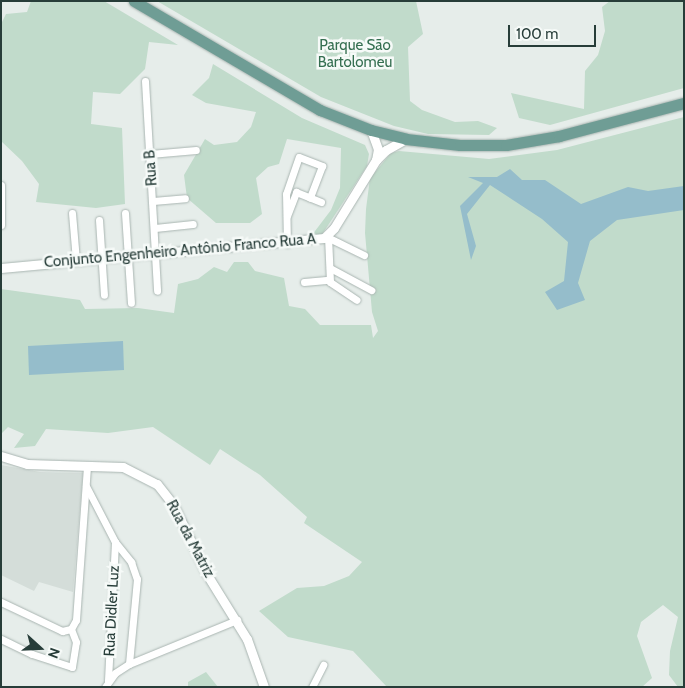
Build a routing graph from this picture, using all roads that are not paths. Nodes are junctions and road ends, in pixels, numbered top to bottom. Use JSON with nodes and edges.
{"nodes":[{"id":1,"x":134,"y":1,"type":"edge"},
{"id":2,"x":145,"y":81,"type":"dead end"},
{"id":3,"x":684,"y":103,"type":"edge"},
{"id":4,"x":371,"y":130,"type":"junction"},
{"id":5,"x":406,"y":139,"type":"junction"},
{"id":6,"x":196,"y":150,"type":"dead end"},
{"id":7,"x":150,"y":154,"type":"junction"},
{"id":8,"x":376,"y":160,"type":"junction"},
{"id":9,"x":1,"y":185,"type":"edge"},
{"id":10,"x":184,"y":198,"type":"dead end"},
{"id":11,"x":310,"y":198,"type":"junction"},
{"id":12,"x":153,"y":201,"type":"junction"},
{"id":13,"x":321,"y":202,"type":"dead end"},
{"id":14,"x":72,"y":213,"type":"dead end"},
{"id":15,"x":125,"y":213,"type":"dead end"},
{"id":16,"x":100,"y":220,"type":"dead end"},
{"id":17,"x":286,"y":220,"type":"junction"},
{"id":18,"x":193,"y":224,"type":"dead end"},
{"id":19,"x":1,"y":225,"type":"edge"},
{"id":20,"x":155,"y":228,"type":"junction"},
{"id":21,"x":329,"y":237,"type":"junction"},
{"id":22,"x":287,"y":244,"type":"junction"},
{"id":23,"x":156,"y":255,"type":"junction"},
{"id":24,"x":364,"y":255,"type":"dead end"},
{"id":25,"x":128,"y":257,"type":"junction"},
{"id":26,"x":102,"y":259,"type":"junction"},
{"id":27,"x":76,"y":261,"type":"junction"},
{"id":28,"x":1,"y":268,"type":"edge"},
{"id":29,"x":330,"y":268,"type":"junction"},
{"id":30,"x":329,"y":280,"type":"junction"},
{"id":31,"x":304,"y":282,"type":"dead end"},
{"id":32,"x":370,"y":290,"type":"dead end"},
{"id":33,"x":157,"y":291,"type":"dead end"},
{"id":34,"x":104,"y":295,"type":"dead end"},
{"id":35,"x":357,"y":300,"type":"dead end"},
{"id":36,"x":131,"y":303,"type":"dead end"},
{"id":37,"x":1,"y":456,"type":"edge"},
{"id":38,"x":87,"y":465,"type":"junction"},
{"id":39,"x":86,"y":486,"type":"junction"},
{"id":40,"x":115,"y":542,"type":"junction"},
{"id":41,"x":1,"y":602,"type":"edge"},
{"id":42,"x":237,"y":620,"type":"junction"},
{"id":43,"x":72,"y":629,"type":"junction"},
{"id":44,"x":1,"y":639,"type":"edge"},
{"id":45,"x":129,"y":664,"type":"junction"},
{"id":46,"x":323,"y":665,"type":"dead end"},
{"id":47,"x":107,"y":684,"type":"edge"},
{"id":48,"x":264,"y":687,"type":"edge"},
{"id":49,"x":312,"y":687,"type":"edge"}],
"edges":[{"from":1,"to":4,"type":"main road"},
{"from":2,"to":7,"type":"street","name":"Rua B"},
{"from":3,"to":5,"type":"main road"},
{"from":4,"to":5,"type":"main road"},
{"from":4,"to":8,"type":"street"},
{"from":5,"to":8,"type":"street","name":"Conjunto Engenheiro Antônio Franco Rua A"},
{"from":6,"to":7,"type":"street"},
{"from":7,"to":12,"type":"street","name":"Rua B"},
{"from":8,"to":21,"type":"street","name":"Conjunto Engenheiro Antônio Franco Rua A"},
{"from":9,"to":19,"type":"street"},
{"from":10,"to":12,"type":"street"},
{"from":11,"to":13,"type":"street"},
{"from":11,"to":17,"type":"street"},
{"from":11,"to":17,"type":"street"},
{"from":12,"to":20,"type":"street","name":"Rua B"},
{"from":14,"to":27,"type":"street"},
{"from":15,"to":25,"type":"street"},
{"from":16,"to":26,"type":"street"},
{"from":17,"to":22,"type":"street"},
{"from":18,"to":20,"type":"street"},
{"from":20,"to":23,"type":"street","name":"Rua B"},
{"from":21,"to":22,"type":"street","name":"Conjunto Engenheiro Antônio Franco Rua A"},
{"from":21,"to":24,"type":"street"},
{"from":21,"to":29,"type":"street"},
{"from":22,"to":23,"type":"street","name":"Conjunto Engenheiro Antônio Franco Rua A"},
{"from":23,"to":25,"type":"street","name":"Conjunto Engenheiro Antônio Franco Rua A"},
{"from":23,"to":33,"type":"street","name":"Rua B"},
{"from":25,"to":26,"type":"street","name":"Conjunto Engenheiro Antônio Franco Rua A"},
{"from":25,"to":36,"type":"street"},
{"from":26,"to":27,"type":"street","name":"Conjunto Engenheiro Antônio Franco Rua A"},
{"from":26,"to":34,"type":"street"},
{"from":27,"to":28,"type":"street","name":"Conjunto Engenheiro Antônio Franco Rua A"},
{"from":29,"to":30,"type":"street"},
{"from":29,"to":32,"type":"street"},
{"from":30,"to":31,"type":"street"},
{"from":30,"to":35,"type":"street"},
{"from":37,"to":38,"type":"street","name":"Rua da Matriz"},
{"from":38,"to":39,"type":"street"},
{"from":38,"to":42,"type":"street","name":"Rua da Matriz"},
{"from":39,"to":40,"type":"street","name":"Rua Didler Luz"},
{"from":39,"to":43,"type":"street"},
{"from":40,"to":45,"type":"street","name":"Rua Didler Luz"},
{"from":40,"to":47,"type":"street","name":"Rua Didler Luz"},
{"from":41,"to":43,"type":"street"},
{"from":42,"to":45,"type":"street"},
{"from":42,"to":48,"type":"street","name":"Rua da Matriz"},
{"from":43,"to":44,"type":"street"},
{"from":45,"to":47,"type":"street"},
{"from":46,"to":49,"type":"street"}]}
